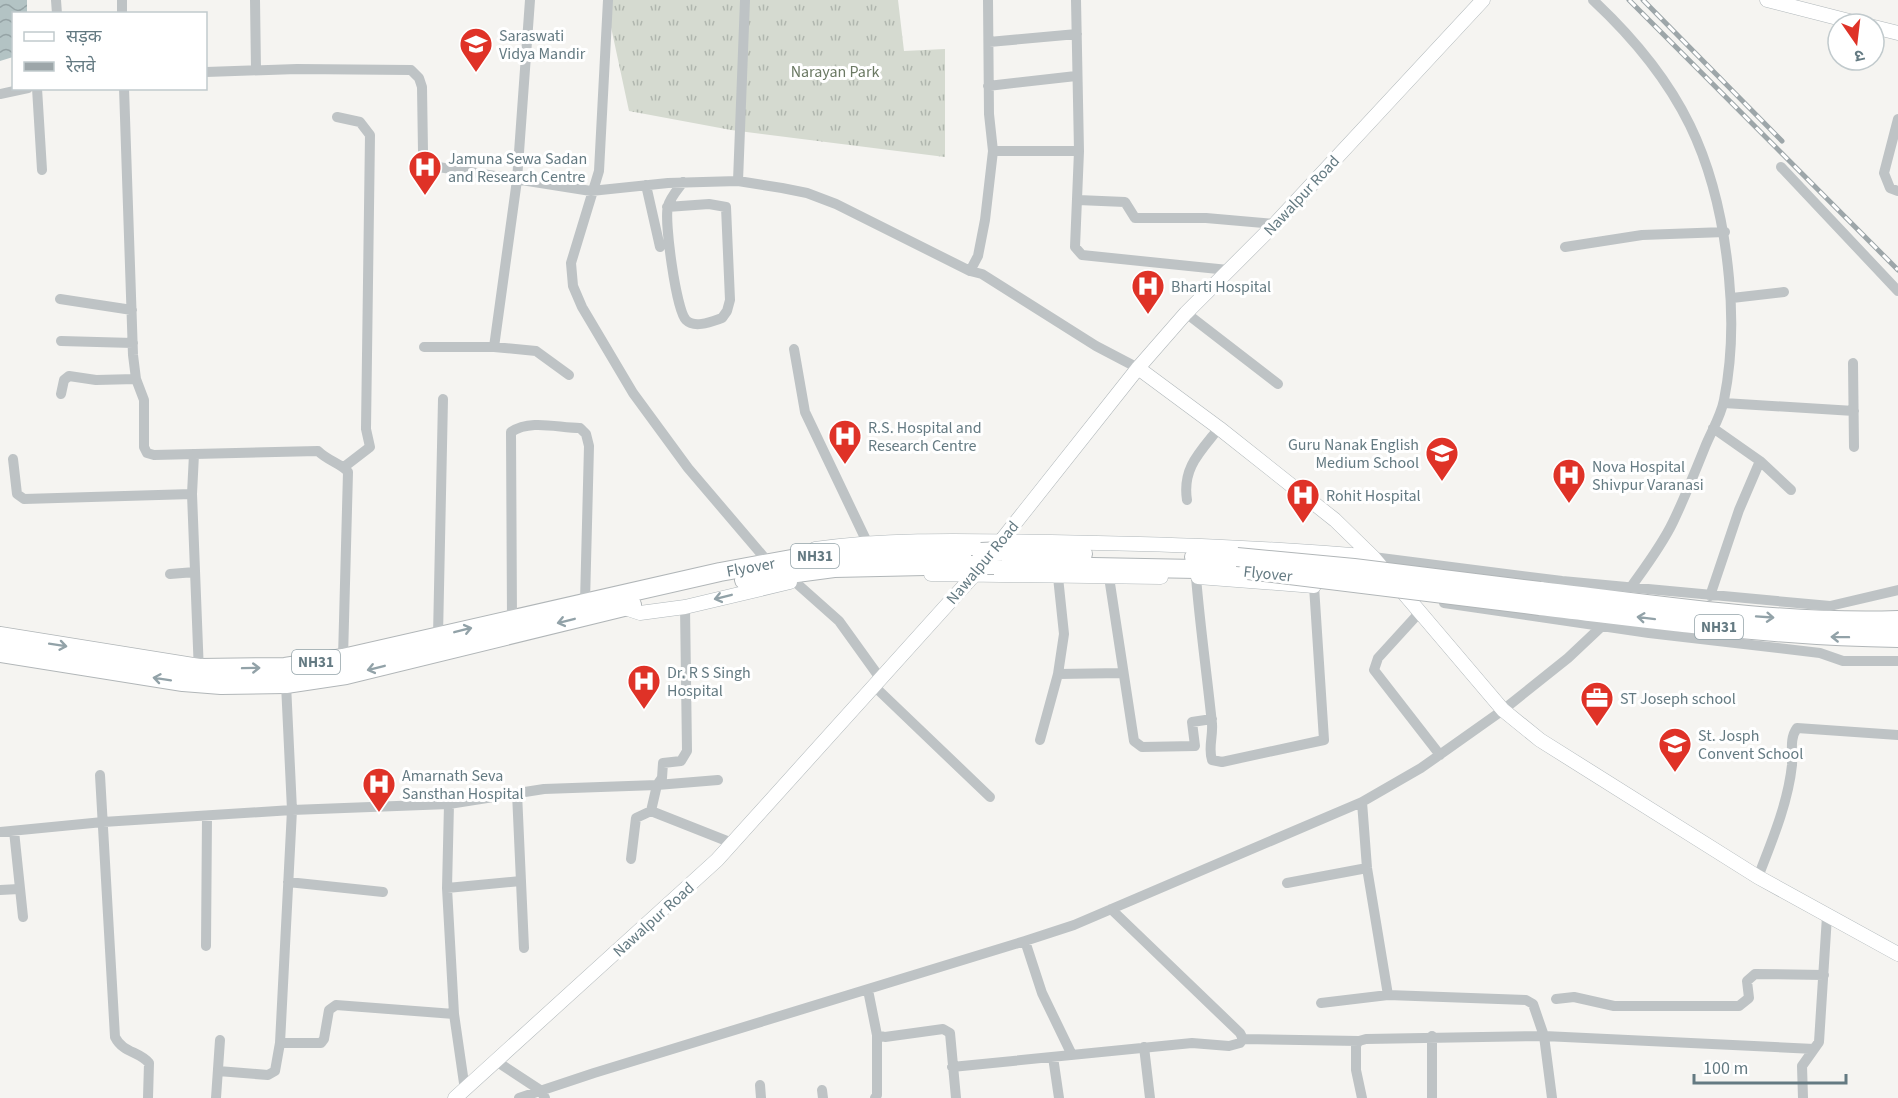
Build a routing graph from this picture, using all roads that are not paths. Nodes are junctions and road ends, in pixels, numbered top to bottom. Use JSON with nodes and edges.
{"nodes":[{"id":1,"x":255,"y":0,"type":"edge"},
{"id":2,"x":530,"y":0,"type":"edge"},
{"id":3,"x":608,"y":0,"type":"edge"},
{"id":4,"x":745,"y":0,"type":"edge"},
{"id":5,"x":988,"y":0,"type":"edge"},
{"id":6,"x":1076,"y":0,"type":"edge"},
{"id":7,"x":1483,"y":0,"type":"edge"},
{"id":8,"x":1593,"y":0,"type":"edge"},
{"id":9,"x":1767,"y":0,"type":"edge"},
{"id":10,"x":1826,"y":15,"type":"edge"},
{"id":11,"x":1077,"y":34,"type":"junction"},
{"id":12,"x":989,"y":42,"type":"junction"},
{"id":13,"x":256,"y":70,"type":"junction"},
{"id":14,"x":207,"y":72,"type":"edge"},
{"id":15,"x":1076,"y":76,"type":"junction"},
{"id":16,"x":988,"y":86,"type":"junction"},
{"id":17,"x":19,"y":90,"type":"edge"},
{"id":18,"x":37,"y":90,"type":"edge"},
{"id":19,"x":124,"y":90,"type":"edge"},
{"id":20,"x":0,"y":94,"type":"edge"},
{"id":21,"x":337,"y":117,"type":"dead end"},
{"id":22,"x":1898,"y":119,"type":"edge"},
{"id":23,"x":993,"y":151,"type":"junction"},
{"id":24,"x":1079,"y":151,"type":"junction"},
{"id":25,"x":1781,"y":167,"type":"dead end"},
{"id":26,"x":42,"y":170,"type":"dead end"},
{"id":27,"x":517,"y":180,"type":"junction"},
{"id":28,"x":738,"y":181,"type":"junction"},
{"id":29,"x":682,"y":182,"type":"junction"},
{"id":30,"x":646,"y":185,"type":"junction"},
{"id":31,"x":591,"y":191,"type":"junction"},
{"id":32,"x":1898,"y":191,"type":"edge"},
{"id":33,"x":1078,"y":200,"type":"junction"},
{"id":34,"x":668,"y":207,"type":"junction"},
{"id":35,"x":1275,"y":224,"type":"junction"},
{"id":36,"x":1725,"y":232,"type":"junction"},
{"id":37,"x":660,"y":247,"type":"dead end"},
{"id":38,"x":1565,"y":248,"type":"dead end"},
{"id":39,"x":1228,"y":270,"type":"junction"},
{"id":40,"x":970,"y":271,"type":"junction"},
{"id":41,"x":1898,"y":291,"type":"edge"},
{"id":42,"x":1784,"y":292,"type":"dead end"},
{"id":43,"x":1731,"y":298,"type":"junction"},
{"id":44,"x":60,"y":299,"type":"dead end"},
{"id":45,"x":132,"y":310,"type":"junction"},
{"id":46,"x":1186,"y":313,"type":"junction"},
{"id":47,"x":61,"y":341,"type":"dead end"},
{"id":48,"x":133,"y":343,"type":"junction"},
{"id":49,"x":424,"y":347,"type":"dead end"},
{"id":50,"x":494,"y":347,"type":"junction"},
{"id":51,"x":794,"y":349,"type":"dead end"},
{"id":52,"x":1853,"y":363,"type":"dead end"},
{"id":53,"x":1138,"y":368,"type":"junction"},
{"id":54,"x":569,"y":375,"type":"dead end"},
{"id":55,"x":136,"y":379,"type":"junction"},
{"id":56,"x":1278,"y":384,"type":"dead end"},
{"id":57,"x":61,"y":394,"type":"dead end"},
{"id":58,"x":443,"y":399,"type":"dead end"},
{"id":59,"x":1724,"y":403,"type":"junction"},
{"id":60,"x":1854,"y":411,"type":"junction"},
{"id":61,"x":1219,"y":428,"type":"junction"},
{"id":62,"x":1713,"y":428,"type":"junction"},
{"id":63,"x":1854,"y":447,"type":"dead end"},
{"id":64,"x":194,"y":454,"type":"junction"},
{"id":65,"x":13,"y":459,"type":"dead end"},
{"id":66,"x":1760,"y":460,"type":"junction"},
{"id":67,"x":344,"y":467,"type":"junction"},
{"id":68,"x":1791,"y":490,"type":"dead end"},
{"id":69,"x":192,"y":494,"type":"junction"},
{"id":70,"x":1187,"y":500,"type":"dead end"},
{"id":71,"x":867,"y":542,"type":"junction"},
{"id":72,"x":998,"y":552,"type":"junction"},
{"id":73,"x":763,"y":556,"type":"junction"},
{"id":74,"x":1373,"y":557,"type":"junction"},
{"id":75,"x":975,"y":564,"type":"junction"},
{"id":76,"x":195,"y":573,"type":"junction"},
{"id":77,"x":170,"y":574,"type":"dead end"},
{"id":78,"x":1058,"y":577,"type":"junction"},
{"id":79,"x":1109,"y":577,"type":"junction"},
{"id":80,"x":1196,"y":577,"type":"junction"},
{"id":81,"x":794,"y":581,"type":"junction"},
{"id":82,"x":1314,"y":586,"type":"junction"},
{"id":83,"x":1631,"y":587,"type":"junction"},
{"id":84,"x":1898,"y":590,"type":"edge"},
{"id":85,"x":1710,"y":596,"type":"junction"},
{"id":86,"x":1408,"y":598,"type":"junction"},
{"id":87,"x":1540,"y":598,"type":"junction"},
{"id":88,"x":625,"y":600,"type":"junction"},
{"id":89,"x":585,"y":602,"type":"junction"},
{"id":90,"x":685,"y":607,"type":"junction"},
{"id":91,"x":1419,"y":613,"type":"junction"},
{"id":92,"x":512,"y":618,"type":"junction"},
{"id":93,"x":1898,"y":620,"type":"edge"},
{"id":94,"x":1602,"y":626,"type":"junction"},
{"id":95,"x":0,"y":636,"type":"edge"},
{"id":96,"x":438,"y":636,"type":"junction"},
{"id":97,"x":1898,"y":638,"type":"edge"},
{"id":98,"x":0,"y":653,"type":"edge"},
{"id":99,"x":343,"y":658,"type":"junction"},
{"id":100,"x":1898,"y":661,"type":"edge"},
{"id":101,"x":1123,"y":673,"type":"junction"},
{"id":102,"x":1058,"y":674,"type":"junction"},
{"id":103,"x":199,"y":676,"type":"junction"},
{"id":104,"x":876,"y":681,"type":"junction"},
{"id":105,"x":286,"y":684,"type":"junction"},
{"id":106,"x":1503,"y":710,"type":"junction"},
{"id":107,"x":1212,"y":719,"type":"junction"},
{"id":108,"x":1898,"y":735,"type":"edge"},
{"id":109,"x":1040,"y":740,"type":"dead end"},
{"id":110,"x":1440,"y":755,"type":"junction"},
{"id":111,"x":100,"y":775,"type":"dead end"},
{"id":112,"x":718,"y":780,"type":"dead end"},
{"id":113,"x":657,"y":785,"type":"junction"},
{"id":114,"x":517,"y":793,"type":"junction"},
{"id":115,"x":990,"y":797,"type":"dead end"},
{"id":116,"x":1362,"y":802,"type":"junction"},
{"id":117,"x":449,"y":804,"type":"junction"},
{"id":118,"x":292,"y":810,"type":"junction"},
{"id":119,"x":651,"y":810,"type":"junction"},
{"id":120,"x":207,"y":816,"type":"junction"},
{"id":121,"x":103,"y":822,"type":"junction"},
{"id":122,"x":14,"y":831,"type":"junction"},
{"id":123,"x":0,"y":832,"type":"edge"},
{"id":124,"x":732,"y":843,"type":"junction"},
{"id":125,"x":631,"y":860,"type":"dead end"},
{"id":126,"x":1367,"y":868,"type":"junction"},
{"id":127,"x":1758,"y":877,"type":"junction"},
{"id":128,"x":521,"y":881,"type":"junction"},
{"id":129,"x":288,"y":882,"type":"junction"},
{"id":130,"x":1287,"y":883,"type":"dead end"},
{"id":131,"x":447,"y":888,"type":"junction"},
{"id":132,"x":19,"y":889,"type":"junction"},
{"id":133,"x":0,"y":890,"type":"edge"},
{"id":134,"x":383,"y":892,"type":"dead end"},
{"id":135,"x":1111,"y":909,"type":"junction"},
{"id":136,"x":1827,"y":916,"type":"junction"},
{"id":137,"x":23,"y":917,"type":"dead end"},
{"id":138,"x":1025,"y":941,"type":"junction"},
{"id":139,"x":206,"y":946,"type":"dead end"},
{"id":140,"x":524,"y":948,"type":"dead end"},
{"id":141,"x":1898,"y":954,"type":"edge"},
{"id":142,"x":1824,"y":975,"type":"junction"},
{"id":143,"x":868,"y":990,"type":"junction"},
{"id":144,"x":1388,"y":995,"type":"junction"},
{"id":145,"x":1556,"y":999,"type":"dead end"},
{"id":146,"x":1321,"y":1003,"type":"dead end"},
{"id":147,"x":454,"y":1014,"type":"junction"},
{"id":148,"x":877,"y":1035,"type":"junction"},
{"id":149,"x":1432,"y":1036,"type":"junction"},
{"id":150,"x":1544,"y":1036,"type":"junction"},
{"id":151,"x":1243,"y":1039,"type":"junction"},
{"id":152,"x":220,"y":1040,"type":"dead end"},
{"id":153,"x":1359,"y":1041,"type":"junction"},
{"id":154,"x":280,"y":1043,"type":"junction"},
{"id":155,"x":1144,"y":1047,"type":"junction"},
{"id":156,"x":1814,"y":1049,"type":"junction"},
{"id":157,"x":1072,"y":1055,"type":"junction"},
{"id":158,"x":1053,"y":1057,"type":"junction"},
{"id":159,"x":496,"y":1061,"type":"junction"},
{"id":160,"x":952,"y":1067,"type":"junction"},
{"id":161,"x":218,"y":1071,"type":"junction"},
{"id":162,"x":760,"y":1085,"type":"dead end"},
{"id":163,"x":460,"y":1094,"type":"edge"},
{"id":164,"x":542,"y":1094,"type":"edge"},
{"id":165,"x":148,"y":1098,"type":"edge"},
{"id":166,"x":216,"y":1098,"type":"edge"},
{"id":167,"x":519,"y":1098,"type":"edge"},
{"id":168,"x":762,"y":1098,"type":"edge"},
{"id":169,"x":875,"y":1098,"type":"edge"},
{"id":170,"x":956,"y":1098,"type":"edge"},
{"id":171,"x":1059,"y":1098,"type":"edge"},
{"id":172,"x":1150,"y":1098,"type":"edge"},
{"id":173,"x":1362,"y":1098,"type":"edge"},
{"id":174,"x":1432,"y":1098,"type":"edge"},
{"id":175,"x":1552,"y":1098,"type":"edge"},
{"id":176,"x":1803,"y":1098,"type":"edge"}],
"edges":[{"from":1,"to":13,"type":"street"},
{"from":2,"to":27,"type":"street"},
{"from":3,"to":31,"type":"street"},
{"from":4,"to":28,"type":"street"},
{"from":5,"to":12,"type":"street"},
{"from":6,"to":11,"type":"street"},
{"from":7,"to":35,"type":"street","name":"Nawalpur Road"},
{"from":8,"to":36,"type":"street"},
{"from":9,"to":10,"type":"street"},
{"from":11,"to":12,"type":"street"},
{"from":11,"to":15,"type":"street"},
{"from":12,"to":16,"type":"street"},
{"from":13,"to":14,"type":"street"},
{"from":13,"to":27,"type":"street"},
{"from":15,"to":16,"type":"street"},
{"from":15,"to":24,"type":"street"},
{"from":16,"to":23,"type":"street"},
{"from":17,"to":20,"type":"street"},
{"from":18,"to":26,"type":"street"},
{"from":19,"to":45,"type":"street"},
{"from":21,"to":67,"type":"street"},
{"from":22,"to":32,"type":"street"},
{"from":23,"to":24,"type":"street"},
{"from":23,"to":40,"type":"street"},
{"from":24,"to":33,"type":"street"},
{"from":25,"to":41,"type":"street"},
{"from":27,"to":31,"type":"street"},
{"from":27,"to":50,"type":"street"},
{"from":28,"to":29,"type":"street"},
{"from":28,"to":40,"type":"street"},
{"from":29,"to":30,"type":"street"},
{"from":29,"to":34,"type":"street"},
{"from":30,"to":31,"type":"street"},
{"from":30,"to":37,"type":"street"},
{"from":31,"to":73,"type":"street"},
{"from":33,"to":35,"type":"street"},
{"from":33,"to":39,"type":"street"},
{"from":34,"to":34,"type":"street"},
{"from":35,"to":39,"type":"street","name":"Nawalpur Road"},
{"from":36,"to":38,"type":"street"},
{"from":36,"to":43,"type":"street"},
{"from":39,"to":46,"type":"street","name":"Nawalpur Road"},
{"from":40,"to":53,"type":"street"},
{"from":42,"to":43,"type":"street"},
{"from":43,"to":59,"type":"street"},
{"from":44,"to":45,"type":"street"},
{"from":45,"to":48,"type":"street"},
{"from":46,"to":53,"type":"street","name":"Nawalpur Road"},
{"from":46,"to":56,"type":"street"},
{"from":47,"to":48,"type":"street"},
{"from":48,"to":55,"type":"street"},
{"from":49,"to":50,"type":"street"},
{"from":50,"to":54,"type":"street"},
{"from":51,"to":71,"type":"street"},
{"from":52,"to":60,"type":"street"},
{"from":53,"to":61,"type":"street"},
{"from":53,"to":72,"type":"street","name":"Nawalpur Road"},
{"from":55,"to":57,"type":"street"},
{"from":55,"to":64,"type":"street"},
{"from":58,"to":96,"type":"street"},
{"from":59,"to":60,"type":"street"},
{"from":59,"to":62,"type":"street"},
{"from":60,"to":63,"type":"street"},
{"from":61,"to":70,"type":"street"},
{"from":61,"to":74,"type":"street"},
{"from":62,"to":66,"type":"street"},
{"from":62,"to":83,"type":"street"},
{"from":64,"to":67,"type":"street"},
{"from":64,"to":69,"type":"street"},
{"from":65,"to":69,"type":"street"},
{"from":66,"to":68,"type":"street"},
{"from":66,"to":85,"type":"street"},
{"from":67,"to":99,"type":"street"},
{"from":69,"to":76,"type":"street"},
{"from":71,"to":72,"type":"street"},
{"from":71,"to":73,"type":"street"},
{"from":72,"to":74,"type":"street"},
{"from":72,"to":75,"type":"highway","number":"NH31","bridge":true},
{"from":72,"to":87,"type":"highway","name":"Flyover","number":"NH31","bridge":true},
{"from":73,"to":88,"type":"street"},
{"from":74,"to":83,"type":"street"},
{"from":74,"to":86,"type":"street"},
{"from":75,"to":78,"type":"street"},
{"from":75,"to":81,"type":"street"},
{"from":75,"to":88,"type":"highway","name":"Flyover","number":"NH31"},
{"from":75,"to":104,"type":"street","name":"Nawalpur Road"},
{"from":76,"to":77,"type":"street"},
{"from":76,"to":103,"type":"street"},
{"from":78,"to":79,"type":"street"},
{"from":78,"to":102,"type":"street"},
{"from":79,"to":80,"type":"street"},
{"from":79,"to":101,"type":"street"},
{"from":80,"to":82,"type":"street"},
{"from":80,"to":107,"type":"street"},
{"from":81,"to":90,"type":"street","one_way":true},
{"from":81,"to":104,"type":"street"},
{"from":82,"to":86,"type":"street"},
{"from":82,"to":107,"type":"street"},
{"from":83,"to":85,"type":"street"},
{"from":84,"to":85,"type":"street"},
{"from":86,"to":91,"type":"street"},
{"from":86,"to":94,"type":"street"},
{"from":87,"to":93,"type":"highway","number":"NH31","one_way":true},
{"from":97,"to":87,"type":"highway","number":"NH31","one_way":true},
{"from":88,"to":89,"type":"highway","number":"NH31"},
{"from":88,"to":90,"type":"street"},
{"from":88,"to":105,"type":"highway","number":"NH31","one_way":true},
{"from":89,"to":92,"type":"highway","number":"NH31"},
{"from":89,"to":92,"type":"street"},
{"from":90,"to":113,"type":"street"},
{"from":91,"to":106,"type":"street"},
{"from":91,"to":110,"type":"street"},
{"from":96,"to":92,"type":"highway","number":"NH31","one_way":true},
{"from":94,"to":100,"type":"street"},
{"from":94,"to":106,"type":"street"},
{"from":95,"to":103,"type":"highway","number":"NH31","one_way":true},
{"from":96,"to":99,"type":"highway","number":"NH31"},
{"from":103,"to":98,"type":"highway","number":"NH31","one_way":true},
{"from":103,"to":99,"type":"highway","number":"NH31","one_way":true},
{"from":101,"to":102,"type":"street"},
{"from":101,"to":107,"type":"street"},
{"from":102,"to":109,"type":"street"},
{"from":103,"to":105,"type":"highway","number":"NH31"},
{"from":104,"to":115,"type":"street"},
{"from":104,"to":124,"type":"street","name":"Nawalpur Road"},
{"from":105,"to":118,"type":"street"},
{"from":106,"to":110,"type":"street"},
{"from":106,"to":127,"type":"street"},
{"from":108,"to":127,"type":"street"},
{"from":110,"to":116,"type":"street"},
{"from":111,"to":121,"type":"street"},
{"from":112,"to":113,"type":"street"},
{"from":113,"to":114,"type":"street"},
{"from":113,"to":119,"type":"street"},
{"from":114,"to":117,"type":"street"},
{"from":114,"to":128,"type":"street"},
{"from":116,"to":126,"type":"street"},
{"from":116,"to":135,"type":"street"},
{"from":117,"to":118,"type":"street"},
{"from":117,"to":131,"type":"street"},
{"from":118,"to":120,"type":"street"},
{"from":118,"to":129,"type":"street"},
{"from":119,"to":124,"type":"street"},
{"from":119,"to":125,"type":"street"},
{"from":120,"to":121,"type":"street"},
{"from":120,"to":139,"type":"street"},
{"from":121,"to":122,"type":"street"},
{"from":121,"to":165,"type":"street"},
{"from":122,"to":123,"type":"street"},
{"from":122,"to":132,"type":"street"},
{"from":124,"to":159,"type":"street","name":"Nawalpur Road"},
{"from":126,"to":130,"type":"street"},
{"from":126,"to":144,"type":"street"},
{"from":127,"to":136,"type":"street"},
{"from":128,"to":131,"type":"street"},
{"from":128,"to":140,"type":"street"},
{"from":129,"to":134,"type":"street"},
{"from":129,"to":154,"type":"street"},
{"from":131,"to":147,"type":"street"},
{"from":132,"to":133,"type":"street"},
{"from":132,"to":137,"type":"street"},
{"from":135,"to":138,"type":"street"},
{"from":135,"to":151,"type":"street"},
{"from":136,"to":141,"type":"street"},
{"from":136,"to":142,"type":"street"},
{"from":138,"to":143,"type":"street"},
{"from":138,"to":157,"type":"street"},
{"from":142,"to":145,"type":"street"},
{"from":142,"to":156,"type":"street"},
{"from":143,"to":148,"type":"street"},
{"from":143,"to":164,"type":"street"},
{"from":144,"to":146,"type":"street"},
{"from":144,"to":150,"type":"street"},
{"from":147,"to":154,"type":"street"},
{"from":147,"to":163,"type":"street"},
{"from":148,"to":160,"type":"street"},
{"from":148,"to":169,"type":"street"},
{"from":149,"to":150,"type":"street"},
{"from":149,"to":153,"type":"street"},
{"from":149,"to":174,"type":"street"},
{"from":150,"to":156,"type":"street"},
{"from":150,"to":175,"type":"street"},
{"from":151,"to":153,"type":"street"},
{"from":151,"to":155,"type":"street"},
{"from":152,"to":161,"type":"street"},
{"from":153,"to":173,"type":"street"},
{"from":154,"to":161,"type":"street"},
{"from":155,"to":157,"type":"street"},
{"from":155,"to":172,"type":"street"},
{"from":156,"to":176,"type":"street"},
{"from":157,"to":158,"type":"street"},
{"from":158,"to":160,"type":"street"},
{"from":158,"to":171,"type":"street"},
{"from":159,"to":163,"type":"street","name":"Nawalpur Road"},
{"from":159,"to":164,"type":"street"},
{"from":160,"to":170,"type":"street"},
{"from":161,"to":166,"type":"street"},
{"from":162,"to":168,"type":"street"},
{"from":164,"to":167,"type":"street"}]}
